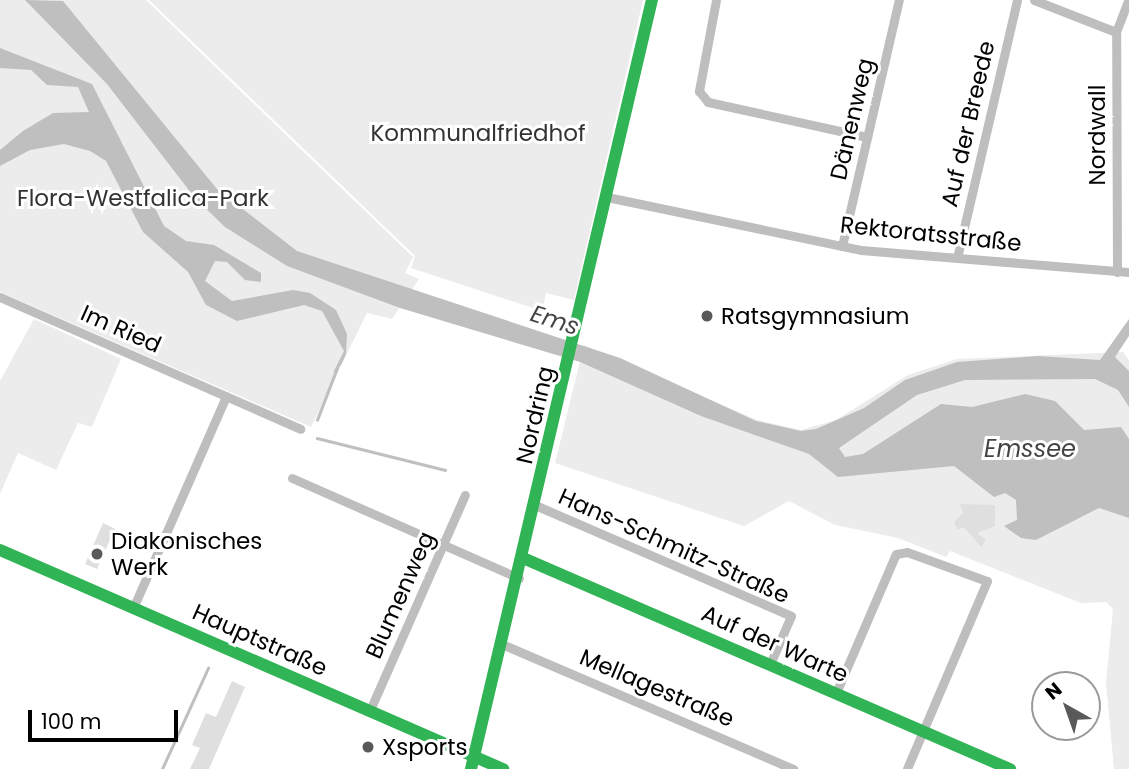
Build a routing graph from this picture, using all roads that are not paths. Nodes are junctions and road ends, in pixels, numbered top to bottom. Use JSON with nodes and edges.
{"nodes":[{"id":1,"x":652,"y":0,"type":"edge"},
{"id":2,"x":716,"y":0,"type":"edge"},
{"id":3,"x":899,"y":0,"type":"edge"},
{"id":4,"x":1017,"y":0,"type":"edge"},
{"id":5,"x":1034,"y":0,"type":"edge"},
{"id":6,"x":1128,"y":0,"type":"edge"},
{"id":7,"x":1116,"y":32,"type":"junction"},
{"id":8,"x":867,"y":136,"type":"junction"},
{"id":9,"x":607,"y":197,"type":"junction"},
{"id":10,"x":842,"y":246,"type":"junction"},
{"id":11,"x":957,"y":258,"type":"junction"},
{"id":12,"x":1117,"y":272,"type":"junction"},
{"id":13,"x":1129,"y":272,"type":"edge"},
{"id":14,"x":0,"y":297,"type":"edge"},
{"id":15,"x":226,"y":396,"type":"junction"},
{"id":16,"x":300,"y":429,"type":"dead end"},
{"id":17,"x":292,"y":478,"type":"dead end"},
{"id":18,"x":465,"y":495,"type":"dead end"},
{"id":19,"x":535,"y":505,"type":"junction"},
{"id":20,"x":442,"y":546,"type":"junction"},
{"id":21,"x":0,"y":550,"type":"edge"},
{"id":22,"x":523,"y":558,"type":"junction"},
{"id":23,"x":519,"y":578,"type":"junction"},
{"id":24,"x":134,"y":606,"type":"junction"},
{"id":25,"x":504,"y":645,"type":"junction"},
{"id":26,"x":770,"y":664,"type":"junction"},
{"id":27,"x":836,"y":693,"type":"junction"},
{"id":28,"x":370,"y":710,"type":"junction"},
{"id":29,"x":923,"y":731,"type":"junction"},
{"id":30,"x":473,"y":763,"type":"edge"},
{"id":31,"x":503,"y":769,"type":"edge"},
{"id":32,"x":794,"y":769,"type":"edge"},
{"id":33,"x":907,"y":769,"type":"edge"},
{"id":34,"x":1010,"y":769,"type":"edge"}],
"edges":[{"from":1,"to":9,"type":"street","name":"Nordring"},
{"from":2,"to":8,"type":"street"},
{"from":3,"to":8,"type":"street","name":"Dänenweg"},
{"from":4,"to":11,"type":"street","name":"Auf der Breede"},
{"from":5,"to":7,"type":"street"},
{"from":6,"to":7,"type":"street","name":"Nordwall"},
{"from":7,"to":12,"type":"street","name":"Nordwall"},
{"from":8,"to":10,"type":"street","name":"Dänenweg"},
{"from":9,"to":10,"type":"street","name":"Rektoratsstraße"},
{"from":9,"to":19,"type":"street","name":"Nordring"},
{"from":10,"to":11,"type":"street","name":"Rektoratsstraße"},
{"from":11,"to":12,"type":"street","name":"Rektoratsstraße"},
{"from":12,"to":13,"type":"street","name":"Rektoratsstraße"},
{"from":14,"to":15,"type":"street","name":"Im Ried"},
{"from":15,"to":16,"type":"street","name":"Im Ried"},
{"from":15,"to":24,"type":"street"},
{"from":17,"to":20,"type":"street"},
{"from":18,"to":20,"type":"street","name":"Blumenweg"},
{"from":19,"to":22,"type":"street","name":"Nordring"},
{"from":19,"to":26,"type":"street","name":"Hans-Schmitz-Straße"},
{"from":20,"to":23,"type":"street"},
{"from":20,"to":28,"type":"street","name":"Blumenweg"},
{"from":21,"to":24,"type":"street","name":"Hauptstraße"},
{"from":22,"to":23,"type":"street","name":"Nordring"},
{"from":22,"to":26,"type":"street","name":"Auf der Warte"},
{"from":23,"to":25,"type":"street","name":"Nordring"},
{"from":24,"to":28,"type":"street","name":"Hauptstraße"},
{"from":25,"to":30,"type":"street","name":"Nordring"},
{"from":25,"to":32,"type":"street","name":"Mellagestraße"},
{"from":26,"to":27,"type":"street","name":"Auf der Warte"},
{"from":27,"to":29,"type":"street","name":"Auf der Warte"},
{"from":27,"to":29,"type":"street"},
{"from":28,"to":30,"type":"street","name":"Hauptstraße"},
{"from":29,"to":33,"type":"street"},
{"from":29,"to":34,"type":"street","name":"Auf der Warte"},
{"from":30,"to":31,"type":"street","name":"Hauptstraße"}]}
